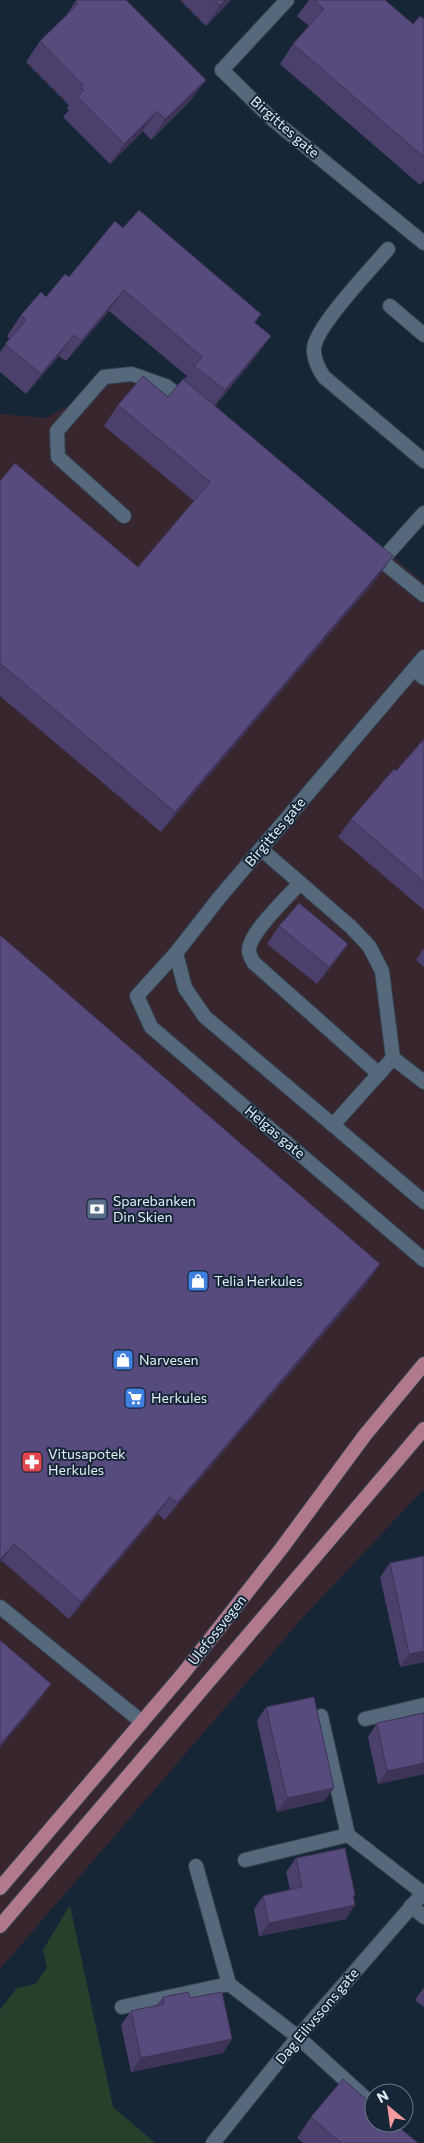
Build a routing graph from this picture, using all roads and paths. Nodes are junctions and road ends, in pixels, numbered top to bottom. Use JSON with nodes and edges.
{"nodes":[{"id":1,"x":287,"y":0,"type":"edge"},
{"id":2,"x":424,"y":243,"type":"edge"},
{"id":3,"x":388,"y":249,"type":"dead end"},
{"id":4,"x":390,"y":306,"type":"dead end"},
{"id":5,"x":424,"y":335,"type":"edge"},
{"id":6,"x":194,"y":409,"type":"edge"},
{"id":7,"x":424,"y":461,"type":"edge"},
{"id":8,"x":424,"y":513,"type":"edge"},
{"id":9,"x":124,"y":516,"type":"dead end"},
{"id":10,"x":359,"y":542,"type":"edge"},
{"id":11,"x":382,"y":561,"type":"junction"},
{"id":12,"x":424,"y":595,"type":"edge"},
{"id":13,"x":424,"y":657,"type":"edge"},
{"id":14,"x":419,"y":674,"type":"edge"},
{"id":15,"x":261,"y":849,"type":"junction"},
{"id":16,"x":300,"y":883,"type":"junction"},
{"id":17,"x":176,"y":952,"type":"junction"},
{"id":18,"x":138,"y":996,"type":"joint"},
{"id":19,"x":393,"y":1058,"type":"junction"},
{"id":20,"x":379,"y":1074,"type":"junction"},
{"id":21,"x":424,"y":1082,"type":"edge"},
{"id":22,"x":333,"y":1125,"type":"junction"},
{"id":23,"x":424,"y":1202,"type":"edge"},
{"id":24,"x":424,"y":1260,"type":"edge"},
{"id":25,"x":424,"y":1364,"type":"edge"},
{"id":26,"x":424,"y":1429,"type":"edge"},
{"id":27,"x":0,"y":1607,"type":"edge"},
{"id":28,"x":424,"y":1705,"type":"edge"},
{"id":29,"x":321,"y":1716,"type":"dead end"},
{"id":30,"x":366,"y":1719,"type":"dead end"},
{"id":31,"x":142,"y":1722,"type":"junction"},
{"id":32,"x":348,"y":1835,"type":"junction"},
{"id":33,"x":245,"y":1860,"type":"dead end"},
{"id":34,"x":196,"y":1866,"type":"dead end"},
{"id":35,"x":0,"y":1888,"type":"edge"},
{"id":36,"x":423,"y":1892,"type":"edge"},
{"id":37,"x":411,"y":1906,"type":"junction"},
{"id":38,"x":424,"y":1917,"type":"edge"},
{"id":39,"x":0,"y":1926,"type":"edge"},
{"id":40,"x":229,"y":1984,"type":"junction"},
{"id":41,"x":122,"y":2007,"type":"dead end"},
{"id":42,"x":298,"y":2037,"type":"junction"},
{"id":43,"x":364,"y":2097,"type":"edge"},
{"id":44,"x":213,"y":2143,"type":"edge"}],
"edges":[{"from":1,"to":2,"type":"street","name":"Birgittes gate"},
{"from":3,"to":7,"type":"street"},
{"from":4,"to":5,"type":"street"},
{"from":6,"to":9,"type":"street"},
{"from":8,"to":11,"type":"street"},
{"from":10,"to":11,"type":"street"},
{"from":11,"to":12,"type":"street"},
{"from":13,"to":14,"type":"street","name":"Birgittes gate"},
{"from":14,"to":15,"type":"street","name":"Birgittes gate"},
{"from":15,"to":16,"type":"street"},
{"from":15,"to":17,"type":"street","name":"Birgittes gate"},
{"from":16,"to":19,"type":"street"},
{"from":16,"to":20,"type":"street"},
{"from":17,"to":18,"type":"street","name":"Birgittes gate"},
{"from":17,"to":22,"type":"street"},
{"from":18,"to":24,"type":"street","name":"Helgas gate"},
{"from":19,"to":20,"type":"street"},
{"from":19,"to":21,"type":"street"},
{"from":20,"to":22,"type":"street"},
{"from":22,"to":23,"type":"street"},
{"from":25,"to":31,"type":"main road","name":"Ulefossvegen"},
{"from":26,"to":39,"type":"main road","name":"Ulefossvegen"},
{"from":27,"to":31,"type":"street"},
{"from":28,"to":30,"type":"street"},
{"from":29,"to":32,"type":"street"},
{"from":31,"to":35,"type":"main road","name":"Ulefossvegen"},
{"from":32,"to":33,"type":"street"},
{"from":32,"to":36,"type":"street"},
{"from":34,"to":40,"type":"street"},
{"from":36,"to":37,"type":"street","name":"Dag Eilivssons gate"},
{"from":37,"to":38,"type":"street"},
{"from":37,"to":42,"type":"street","name":"Dag Eilivssons gate"},
{"from":40,"to":41,"type":"street"},
{"from":40,"to":42,"type":"street"},
{"from":42,"to":43,"type":"street"},
{"from":42,"to":44,"type":"street","name":"Dag Eilivssons gate"}]}
